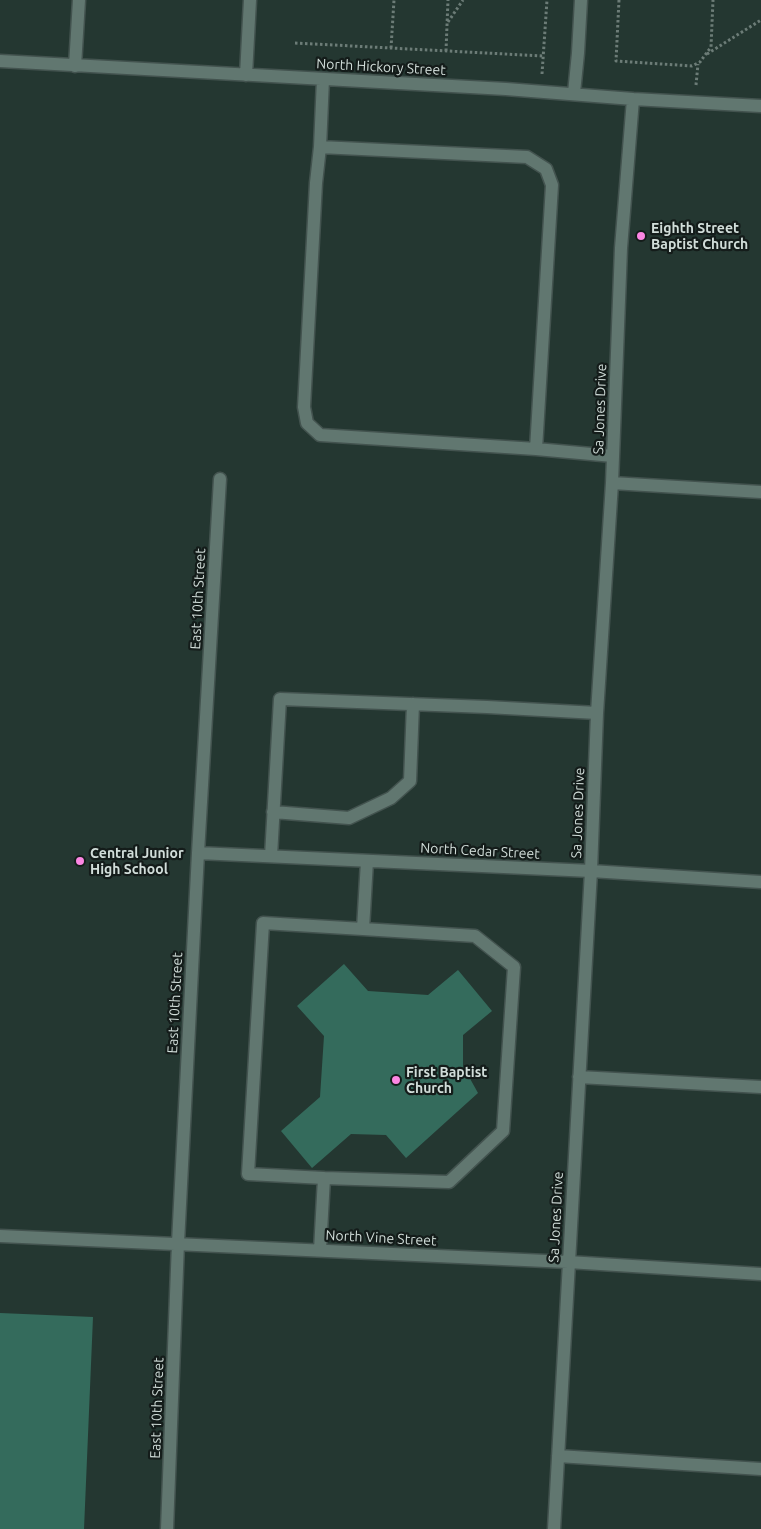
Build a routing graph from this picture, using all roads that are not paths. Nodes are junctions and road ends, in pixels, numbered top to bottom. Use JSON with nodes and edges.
{"nodes":[{"id":1,"x":79,"y":0,"type":"edge"},
{"id":2,"x":250,"y":0,"type":"edge"},
{"id":3,"x":581,"y":0,"type":"edge"},
{"id":4,"x":0,"y":61,"type":"edge"},
{"id":5,"x":75,"y":66,"type":"junction"},
{"id":6,"x":246,"y":75,"type":"junction"},
{"id":7,"x":323,"y":79,"type":"junction"},
{"id":8,"x":574,"y":93,"type":"junction"},
{"id":9,"x":633,"y":99,"type":"junction"},
{"id":10,"x":761,"y":106,"type":"edge"},
{"id":11,"x":320,"y":147,"type":"junction"},
{"id":12,"x":536,"y":449,"type":"junction"},
{"id":13,"x":613,"y":456,"type":"junction"},
{"id":14,"x":220,"y":479,"type":"dead end"},
{"id":15,"x":612,"y":484,"type":"junction"},
{"id":16,"x":761,"y":492,"type":"edge"},
{"id":17,"x":413,"y":704,"type":"junction"},
{"id":18,"x":597,"y":713,"type":"junction"},
{"id":19,"x":273,"y":812,"type":"junction"},
{"id":20,"x":198,"y":853,"type":"junction"},
{"id":21,"x":270,"y":856,"type":"junction"},
{"id":22,"x":367,"y":861,"type":"junction"},
{"id":23,"x":591,"y":871,"type":"junction"},
{"id":24,"x":761,"y":882,"type":"edge"},
{"id":25,"x":363,"y":928,"type":"junction"},
{"id":26,"x":580,"y":1078,"type":"junction"},
{"id":27,"x":761,"y":1087,"type":"edge"},
{"id":28,"x":324,"y":1178,"type":"junction"},
{"id":29,"x":0,"y":1236,"type":"edge"},
{"id":30,"x":178,"y":1243,"type":"junction"},
{"id":31,"x":320,"y":1250,"type":"junction"},
{"id":32,"x":568,"y":1262,"type":"junction"},
{"id":33,"x":761,"y":1274,"type":"edge"},
{"id":34,"x":558,"y":1456,"type":"junction"},
{"id":35,"x":761,"y":1469,"type":"edge"},
{"id":36,"x":167,"y":1529,"type":"edge"},
{"id":37,"x":554,"y":1529,"type":"edge"}],
"edges":[{"from":1,"to":5,"type":"street"},
{"from":2,"to":6,"type":"street"},
{"from":3,"to":8,"type":"street"},
{"from":4,"to":5,"type":"street","name":"North Hickory Street"},
{"from":5,"to":6,"type":"street","name":"North Hickory Street"},
{"from":6,"to":7,"type":"street","name":"North Hickory Street"},
{"from":7,"to":8,"type":"street","name":"North Hickory Street"},
{"from":7,"to":11,"type":"street"},
{"from":8,"to":9,"type":"street","name":"North Hickory Street"},
{"from":9,"to":10,"type":"street","name":"North Hickory Street"},
{"from":9,"to":13,"type":"street","name":"Sa Jones Drive"},
{"from":11,"to":12,"type":"street"},
{"from":11,"to":12,"type":"street"},
{"from":12,"to":13,"type":"street"},
{"from":13,"to":15,"type":"street","name":"Sa Jones Drive"},
{"from":14,"to":20,"type":"street","name":"East 10th Street"},
{"from":15,"to":16,"type":"street"},
{"from":15,"to":18,"type":"street","name":"Sa Jones Drive"},
{"from":17,"to":18,"type":"street"},
{"from":17,"to":19,"type":"street"},
{"from":17,"to":19,"type":"street"},
{"from":18,"to":23,"type":"street","name":"Sa Jones Drive"},
{"from":19,"to":21,"type":"street"},
{"from":20,"to":21,"type":"street","name":"North Cedar Street"},
{"from":20,"to":30,"type":"street","name":"East 10th Street"},
{"from":21,"to":22,"type":"street","name":"North Cedar Street"},
{"from":22,"to":23,"type":"street","name":"North Cedar Street"},
{"from":22,"to":25,"type":"street"},
{"from":23,"to":24,"type":"street","name":"North Cedar Street"},
{"from":23,"to":26,"type":"street","name":"Sa Jones Drive"},
{"from":25,"to":28,"type":"street"},
{"from":25,"to":28,"type":"street"},
{"from":26,"to":27,"type":"street"},
{"from":26,"to":32,"type":"street","name":"Sa Jones Drive"},
{"from":28,"to":31,"type":"street"},
{"from":29,"to":30,"type":"street","name":"North Vine Street"},
{"from":30,"to":31,"type":"street","name":"North Vine Street"},
{"from":30,"to":36,"type":"street","name":"East 10th Street"},
{"from":31,"to":32,"type":"street","name":"North Vine Street"},
{"from":32,"to":33,"type":"street","name":"North Vine Street"},
{"from":32,"to":34,"type":"street","name":"Sa Jones Drive"},
{"from":34,"to":35,"type":"street"},
{"from":34,"to":37,"type":"street","name":"Sa Jones Drive"}]}
